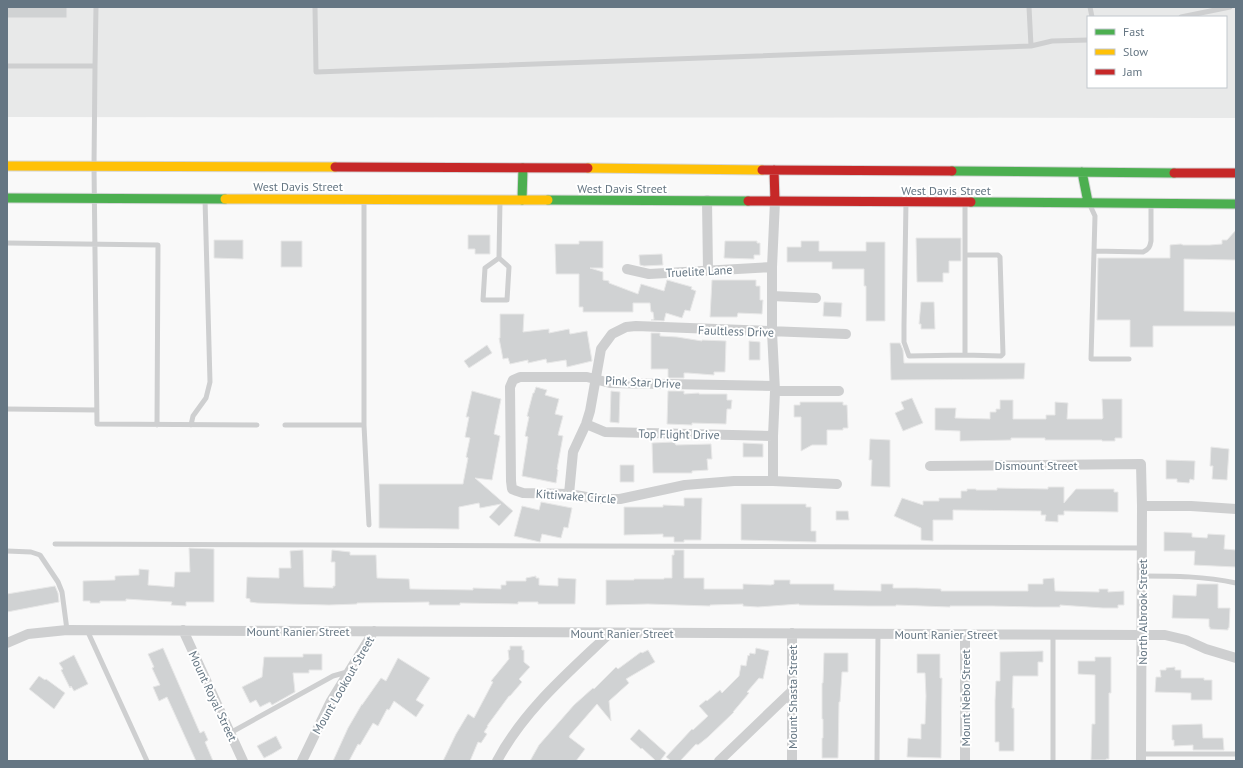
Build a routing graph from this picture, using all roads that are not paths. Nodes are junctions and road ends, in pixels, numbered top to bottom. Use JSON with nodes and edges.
{"nodes":[{"id":1,"x":96,"y":7,"type":"edge"},
{"id":2,"x":315,"y":7,"type":"edge"},
{"id":3,"x":1029,"y":7,"type":"edge"},
{"id":4,"x":1230,"y":7,"type":"edge"},
{"id":5,"x":1186,"y":16,"type":"edge"},
{"id":6,"x":1087,"y":40,"type":"edge"},
{"id":7,"x":1031,"y":46,"type":"junction"},
{"id":8,"x":7,"y":66,"type":"edge"},
{"id":9,"x":95,"y":66,"type":"junction"},
{"id":10,"x":7,"y":166,"type":"edge"},
{"id":11,"x":94,"y":166,"type":"junction"},
{"id":12,"x":523,"y":168,"type":"junction"},
{"id":13,"x":774,"y":170,"type":"junction"},
{"id":14,"x":1082,"y":172,"type":"junction"},
{"id":15,"x":1236,"y":173,"type":"edge"},
{"id":16,"x":7,"y":198,"type":"edge"},
{"id":17,"x":95,"y":198,"type":"junction"},
{"id":18,"x":205,"y":198,"type":"junction"},
{"id":19,"x":364,"y":198,"type":"junction"},
{"id":20,"x":500,"y":200,"type":"junction"},
{"id":21,"x":522,"y":200,"type":"junction"},
{"id":22,"x":708,"y":200,"type":"junction"},
{"id":23,"x":775,"y":201,"type":"junction"},
{"id":24,"x":906,"y":202,"type":"junction"},
{"id":25,"x":965,"y":202,"type":"junction"},
{"id":26,"x":1088,"y":202,"type":"junction"},
{"id":27,"x":1151,"y":203,"type":"junction"},
{"id":28,"x":1236,"y":204,"type":"edge"},
{"id":29,"x":7,"y":243,"type":"edge"},
{"id":30,"x":96,"y":244,"type":"junction"},
{"id":31,"x":1094,"y":250,"type":"junction"},
{"id":32,"x":965,"y":255,"type":"junction"},
{"id":33,"x":499,"y":258,"type":"junction"},
{"id":34,"x":772,"y":267,"type":"junction"},
{"id":35,"x":627,"y":269,"type":"dead end"},
{"id":36,"x":708,"y":271,"type":"junction"},
{"id":37,"x":772,"y":296,"type":"junction"},
{"id":38,"x":816,"y":298,"type":"dead end"},
{"id":39,"x":772,"y":332,"type":"junction"},
{"id":40,"x":846,"y":334,"type":"dead end"},
{"id":41,"x":965,"y":355,"type":"junction"},
{"id":42,"x":1129,"y":360,"type":"dead end"},
{"id":43,"x":596,"y":379,"type":"junction"},
{"id":44,"x":514,"y":380,"type":"joint"},
{"id":45,"x":774,"y":389,"type":"junction"},
{"id":46,"x":839,"y":391,"type":"dead end"},
{"id":47,"x":7,"y":409,"type":"edge"},
{"id":48,"x":97,"y":410,"type":"junction"},
{"id":49,"x":586,"y":424,"type":"junction"},
{"id":50,"x":157,"y":425,"type":"junction"},
{"id":51,"x":192,"y":425,"type":"junction"},
{"id":52,"x":285,"y":425,"type":"dead end"},
{"id":53,"x":364,"y":425,"type":"junction"},
{"id":54,"x":257,"y":426,"type":"dead end"},
{"id":55,"x":772,"y":436,"type":"junction"},
{"id":56,"x":1141,"y":464,"type":"joint"},
{"id":57,"x":930,"y":466,"type":"dead end"},
{"id":58,"x":772,"y":481,"type":"junction"},
{"id":59,"x":837,"y":484,"type":"dead end"},
{"id":60,"x":569,"y":494,"type":"junction"},
{"id":61,"x":1142,"y":506,"type":"junction"},
{"id":62,"x":1236,"y":509,"type":"edge"},
{"id":63,"x":369,"y":525,"type":"dead end"},
{"id":64,"x":55,"y":544,"type":"dead end"},
{"id":65,"x":1142,"y":548,"type":"junction"},
{"id":66,"x":7,"y":551,"type":"edge"},
{"id":67,"x":1142,"y":576,"type":"junction"},
{"id":68,"x":1236,"y":583,"type":"edge"},
{"id":69,"x":67,"y":630,"type":"junction"},
{"id":70,"x":88,"y":630,"type":"junction"},
{"id":71,"x":183,"y":630,"type":"junction"},
{"id":72,"x":374,"y":631,"type":"junction"},
{"id":73,"x":610,"y":633,"type":"junction"},
{"id":74,"x":792,"y":633,"type":"junction"},
{"id":75,"x":878,"y":634,"type":"junction"},
{"id":76,"x":965,"y":634,"type":"junction"},
{"id":77,"x":1053,"y":634,"type":"junction"},
{"id":78,"x":1142,"y":634,"type":"junction"},
{"id":79,"x":7,"y":643,"type":"edge"},
{"id":80,"x":1236,"y":658,"type":"edge"},
{"id":81,"x":348,"y":672,"type":"junction"},
{"id":82,"x":792,"y":691,"type":"junction"},
{"id":83,"x":230,"y":733,"type":"junction"},
{"id":84,"x":1236,"y":754,"type":"edge"},
{"id":85,"x":1141,"y":757,"type":"edge"},
{"id":86,"x":147,"y":761,"type":"edge"},
{"id":87,"x":243,"y":761,"type":"edge"},
{"id":88,"x":302,"y":761,"type":"edge"},
{"id":89,"x":497,"y":761,"type":"edge"},
{"id":90,"x":719,"y":761,"type":"edge"},
{"id":91,"x":792,"y":761,"type":"edge"},
{"id":92,"x":877,"y":761,"type":"edge"},
{"id":93,"x":965,"y":761,"type":"edge"},
{"id":94,"x":1053,"y":761,"type":"edge"}],
"edges":[{"from":1,"to":9,"type":"lane"},
{"from":2,"to":7,"type":"lane"},
{"from":3,"to":7,"type":"lane"},
{"from":4,"to":5,"type":"lane"},
{"from":6,"to":7,"type":"lane"},
{"from":8,"to":9,"type":"lane"},
{"from":9,"to":11,"type":"lane"},
{"from":10,"to":11,"type":"main road","name":"West Davis Street"},
{"from":11,"to":12,"type":"main road","name":"West Davis Street"},
{"from":11,"to":17,"type":"lane"},
{"from":12,"to":13,"type":"main road","name":"West Davis Street"},
{"from":12,"to":21,"type":"main road"},
{"from":13,"to":14,"type":"main road","name":"West Davis Street"},
{"from":13,"to":23,"type":"main road"},
{"from":14,"to":15,"type":"main road","name":"West Davis Street"},
{"from":14,"to":26,"type":"main road"},
{"from":16,"to":17,"type":"main road","name":"West Davis Street"},
{"from":17,"to":18,"type":"main road","name":"West Davis Street"},
{"from":17,"to":30,"type":"lane"},
{"from":18,"to":19,"type":"main road","name":"West Davis Street"},
{"from":18,"to":51,"type":"lane"},
{"from":19,"to":20,"type":"main road","name":"West Davis Street"},
{"from":19,"to":53,"type":"lane"},
{"from":20,"to":21,"type":"main road","name":"West Davis Street"},
{"from":20,"to":33,"type":"lane"},
{"from":21,"to":22,"type":"main road","name":"West Davis Street"},
{"from":22,"to":23,"type":"main road","name":"West Davis Street"},
{"from":22,"to":36,"type":"street"},
{"from":23,"to":24,"type":"main road","name":"West Davis Street"},
{"from":23,"to":34,"type":"street"},
{"from":24,"to":25,"type":"main road","name":"West Davis Street"},
{"from":24,"to":41,"type":"lane"},
{"from":25,"to":26,"type":"main road","name":"West Davis Street"},
{"from":25,"to":32,"type":"lane"},
{"from":26,"to":27,"type":"main road","name":"West Davis Street"},
{"from":26,"to":31,"type":"lane"},
{"from":27,"to":28,"type":"main road","name":"West Davis Street"},
{"from":27,"to":31,"type":"lane"},
{"from":29,"to":30,"type":"lane"},
{"from":30,"to":48,"type":"lane"},
{"from":30,"to":50,"type":"lane"},
{"from":31,"to":42,"type":"lane"},
{"from":32,"to":41,"type":"lane"},
{"from":32,"to":41,"type":"lane"},
{"from":33,"to":33,"type":"lane"},
{"from":34,"to":36,"type":"street","name":"Truelite Lane"},
{"from":34,"to":37,"type":"street"},
{"from":35,"to":36,"type":"street","name":"Truelite Lane"},
{"from":37,"to":38,"type":"street"},
{"from":37,"to":39,"type":"street"},
{"from":39,"to":40,"type":"street","name":"Faultless Drive"},
{"from":39,"to":43,"type":"street","name":"Faultless Drive"},
{"from":39,"to":45,"type":"street"},
{"from":43,"to":44,"type":"street","name":"Pink Star Drive"},
{"from":43,"to":45,"type":"street","name":"Pink Star Drive"},
{"from":43,"to":49,"type":"street"},
{"from":44,"to":60,"type":"street","name":"Kittiwake Circle"},
{"from":45,"to":46,"type":"street","name":"Pink Star Drive"},
{"from":45,"to":55,"type":"street"},
{"from":47,"to":48,"type":"lane"},
{"from":48,"to":50,"type":"lane"},
{"from":49,"to":55,"type":"street","name":"Top Flight Drive"},
{"from":49,"to":60,"type":"street"},
{"from":50,"to":51,"type":"lane"},
{"from":51,"to":54,"type":"lane"},
{"from":52,"to":53,"type":"lane"},
{"from":53,"to":63,"type":"lane"},
{"from":55,"to":58,"type":"street"},
{"from":56,"to":57,"type":"street","name":"Dismount Street"},
{"from":56,"to":61,"type":"street","name":"North Albrook Street"},
{"from":58,"to":59,"type":"street","name":"Kittiwake Circle"},
{"from":58,"to":60,"type":"street","name":"Kittiwake Circle"},
{"from":61,"to":62,"type":"street"},
{"from":61,"to":65,"type":"street","name":"North Albrook Street"},
{"from":64,"to":65,"type":"lane"},
{"from":65,"to":67,"type":"street","name":"North Albrook Street"},
{"from":66,"to":69,"type":"lane"},
{"from":67,"to":68,"type":"lane"},
{"from":67,"to":78,"type":"street","name":"North Albrook Street"},
{"from":69,"to":70,"type":"street","name":"Mount Ranier Street"},
{"from":69,"to":79,"type":"street","name":"Mount Ranier Street"},
{"from":70,"to":71,"type":"street","name":"Mount Ranier Street"},
{"from":70,"to":86,"type":"lane"},
{"from":71,"to":72,"type":"street","name":"Mount Ranier Street"},
{"from":71,"to":83,"type":"street","name":"Mount Royal Street"},
{"from":72,"to":73,"type":"street","name":"Mount Ranier Street"},
{"from":72,"to":81,"type":"street","name":"Mount Lookout Street"},
{"from":73,"to":74,"type":"street","name":"Mount Ranier Street"},
{"from":73,"to":89,"type":"street"},
{"from":74,"to":75,"type":"street","name":"Mount Ranier Street"},
{"from":74,"to":82,"type":"street","name":"Mount Shasta Street"},
{"from":75,"to":76,"type":"street","name":"Mount Ranier Street"},
{"from":75,"to":92,"type":"lane"},
{"from":76,"to":77,"type":"street","name":"Mount Ranier Street"},
{"from":76,"to":93,"type":"street","name":"Mount Nebo Street"},
{"from":77,"to":78,"type":"street","name":"Mount Ranier Street"},
{"from":77,"to":94,"type":"lane"},
{"from":78,"to":80,"type":"street","name":"Mount Ranier Street"},
{"from":78,"to":85,"type":"street","name":"North Albrook Street"},
{"from":81,"to":83,"type":"lane"},
{"from":81,"to":88,"type":"street","name":"Mount Lookout Street"},
{"from":82,"to":90,"type":"street"},
{"from":82,"to":91,"type":"street","name":"Mount Shasta Street"},
{"from":83,"to":87,"type":"street","name":"Mount Royal Street"},
{"from":84,"to":85,"type":"lane"}]}
